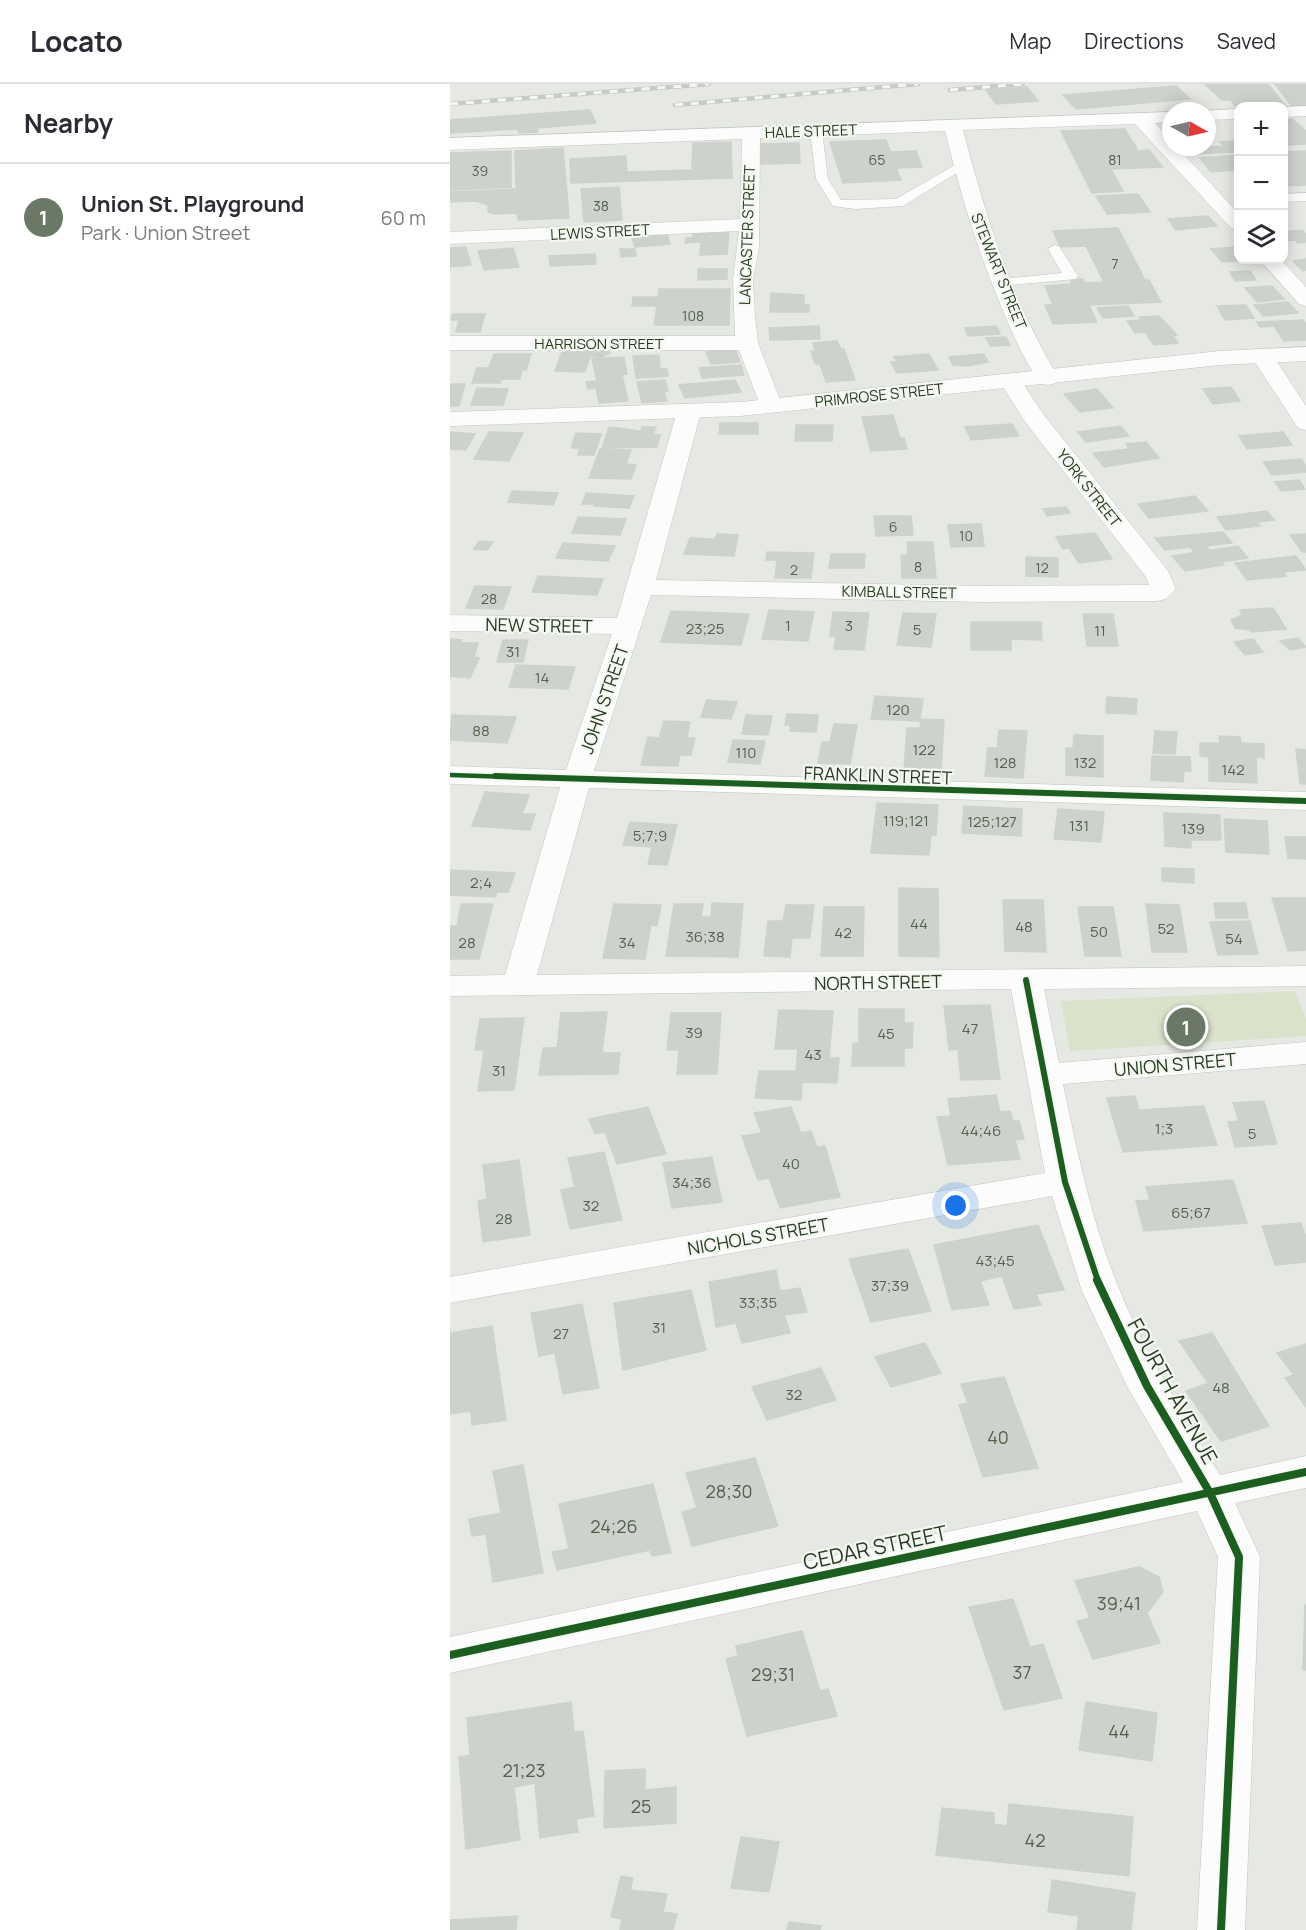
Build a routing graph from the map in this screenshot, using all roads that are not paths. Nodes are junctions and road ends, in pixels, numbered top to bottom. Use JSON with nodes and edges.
{"nodes":[{"id":1,"x":1306,"y":111,"type":"edge"},
{"id":2,"x":1288,"y":112,"type":"edge"},
{"id":3,"x":1234,"y":114,"type":"edge"},
{"id":4,"x":1216,"y":115,"type":"edge"},
{"id":5,"x":1162,"y":117,"type":"edge"},
{"id":6,"x":1140,"y":118,"type":"junction"},
{"id":7,"x":953,"y":125,"type":"junction"},
{"id":8,"x":816,"y":131,"type":"junction"},
{"id":9,"x":751,"y":133,"type":"junction"},
{"id":10,"x":450,"y":144,"type":"edge"},
{"id":11,"x":964,"y":165,"type":"junction"},
{"id":12,"x":1306,"y":197,"type":"edge"},
{"id":13,"x":1288,"y":198,"type":"edge"},
{"id":14,"x":1234,"y":219,"type":"edge"},
{"id":15,"x":749,"y":224,"type":"junction"},
{"id":16,"x":450,"y":238,"type":"edge"},
{"id":17,"x":1054,"y":249,"type":"dead end"},
{"id":18,"x":1274,"y":264,"type":"edge"},
{"id":19,"x":1004,"y":284,"type":"junction"},
{"id":20,"x":1306,"y":300,"type":"edge"},
{"id":21,"x":747,"y":343,"type":"junction"},
{"id":22,"x":450,"y":344,"type":"edge"},
{"id":23,"x":1306,"y":354,"type":"edge"},
{"id":24,"x":1262,"y":356,"type":"junction"},
{"id":25,"x":1048,"y":378,"type":"junction"},
{"id":26,"x":1010,"y":381,"type":"junction"},
{"id":27,"x":771,"y":405,"type":"junction"},
{"id":28,"x":689,"y":412,"type":"junction"},
{"id":29,"x":450,"y":419,"type":"edge"},
{"id":30,"x":1306,"y":423,"type":"edge"},
{"id":31,"x":641,"y":587,"type":"junction"},
{"id":32,"x":1157,"y":593,"type":"joint"},
{"id":33,"x":450,"y":623,"type":"edge"},
{"id":34,"x":629,"y":626,"type":"junction"},
{"id":35,"x":450,"y":775,"type":"edge"},
{"id":36,"x":577,"y":779,"type":"junction"},
{"id":37,"x":1306,"y":801,"type":"edge"},
{"id":38,"x":1306,"y":976,"type":"edge"},
{"id":39,"x":1026,"y":981,"type":"junction"},
{"id":40,"x":450,"y":986,"type":"edge"},
{"id":41,"x":518,"y":986,"type":"junction"},
{"id":42,"x":1306,"y":1053,"type":"edge"},
{"id":43,"x":1045,"y":1076,"type":"junction"},
{"id":44,"x":1065,"y":1182,"type":"junction"},
{"id":45,"x":450,"y":1290,"type":"edge"},
{"id":46,"x":1306,"y":1472,"type":"edge"},
{"id":47,"x":1210,"y":1493,"type":"junction"},
{"id":48,"x":450,"y":1655,"type":"edge"},
{"id":49,"x":1221,"y":1930,"type":"edge"}],
"edges":[{"from":1,"to":2,"type":"street"},
{"from":3,"to":4,"type":"street"},
{"from":5,"to":6,"type":"street","name":"HALE STREET"},
{"from":6,"to":7,"type":"street","name":"HALE STREET"},
{"from":6,"to":14,"type":"street"},
{"from":7,"to":8,"type":"street","name":"HALE STREET"},
{"from":7,"to":11,"type":"street","name":"STEWART STREET"},
{"from":8,"to":9,"type":"street","name":"HALE STREET"},
{"from":8,"to":11,"type":"lane"},
{"from":9,"to":10,"type":"street","name":"HALE STREET"},
{"from":9,"to":15,"type":"street","name":"LANCASTER STREET"},
{"from":11,"to":19,"type":"street","name":"STEWART STREET"},
{"from":12,"to":13,"type":"lane"},
{"from":15,"to":16,"type":"street","name":"LEWIS STREET"},
{"from":15,"to":21,"type":"street","name":"LANCASTER STREET"},
{"from":17,"to":19,"type":"lane"},
{"from":18,"to":20,"type":"street"},
{"from":19,"to":25,"type":"street","name":"STEWART STREET"},
{"from":21,"to":22,"type":"street","name":"HARRISON STREET"},
{"from":21,"to":27,"type":"street","name":"LANCASTER STREET"},
{"from":23,"to":24,"type":"street","name":"PRIMROSE STREET"},
{"from":24,"to":25,"type":"street","name":"PRIMROSE STREET"},
{"from":24,"to":30,"type":"street"},
{"from":25,"to":26,"type":"street","name":"PRIMROSE STREET"},
{"from":26,"to":27,"type":"street","name":"PRIMROSE STREET"},
{"from":26,"to":32,"type":"street","name":"YORK STREET"},
{"from":27,"to":28,"type":"street","name":"PRIMROSE STREET"},
{"from":28,"to":29,"type":"street","name":"PRIMROSE STREET"},
{"from":28,"to":31,"type":"street","name":"JOHN STREET"},
{"from":31,"to":32,"type":"street","name":"KIMBALL STREET"},
{"from":31,"to":34,"type":"street","name":"JOHN STREET"},
{"from":33,"to":34,"type":"street","name":"NEW STREET"},
{"from":34,"to":36,"type":"street","name":"JOHN STREET"},
{"from":35,"to":36,"type":"street","name":"FRANKLIN STREET"},
{"from":36,"to":37,"type":"street","name":"FRANKLIN STREET"},
{"from":36,"to":41,"type":"street","name":"JOHN STREET"},
{"from":38,"to":39,"type":"street","name":"NORTH STREET"},
{"from":39,"to":41,"type":"street","name":"NORTH STREET"},
{"from":39,"to":43,"type":"street","name":"FOURTH AVENUE"},
{"from":40,"to":41,"type":"street","name":"NORTH STREET"},
{"from":42,"to":43,"type":"street","name":"UNION STREET"},
{"from":43,"to":44,"type":"street","name":"FOURTH AVENUE"},
{"from":44,"to":45,"type":"street","name":"NICHOLS STREET"},
{"from":44,"to":47,"type":"street","name":"FOURTH AVENUE"},
{"from":46,"to":47,"type":"street","name":"CEDAR STREET"},
{"from":47,"to":48,"type":"street","name":"CEDAR STREET"},
{"from":47,"to":49,"type":"street","name":"FOURTH AVENUE"}]}
